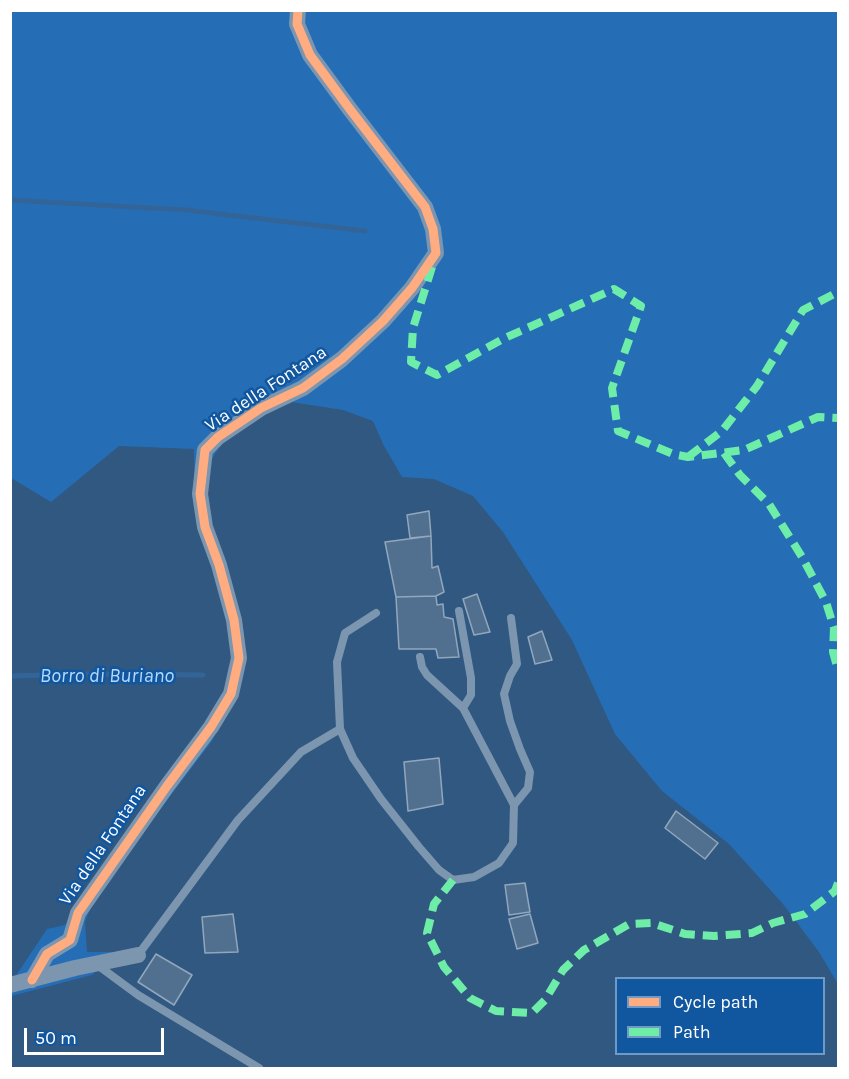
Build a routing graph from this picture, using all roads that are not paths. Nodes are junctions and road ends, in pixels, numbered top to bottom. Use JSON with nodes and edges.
{"nodes":[{"id":1,"x":297,"y":10,"type":"edge"},
{"id":2,"x":459,"y":611,"type":"dead end"},
{"id":3,"x":376,"y":613,"type":"dead end"},
{"id":4,"x":511,"y":618,"type":"dead end"},
{"id":5,"x":420,"y":657,"type":"dead end"},
{"id":6,"x":463,"y":708,"type":"junction"},
{"id":7,"x":340,"y":729,"type":"junction"},
{"id":8,"x":514,"y":805,"type":"junction"},
{"id":9,"x":70,"y":940,"type":"junction"},
{"id":10,"x":138,"y":955,"type":"joint"},
{"id":11,"x":96,"y":964,"type":"junction"},
{"id":12,"x":75,"y":968,"type":"junction"},
{"id":13,"x":32,"y":980,"type":"junction"},
{"id":14,"x":10,"y":985,"type":"edge"},
{"id":15,"x":259,"y":1068,"type":"edge"}],
"edges":[{"from":1,"to":9,"type":"street","name":"Via della Fontana"},
{"from":2,"to":6,"type":"lane"},
{"from":3,"to":7,"type":"lane"},
{"from":4,"to":8,"type":"lane"},
{"from":5,"to":6,"type":"lane"},
{"from":6,"to":8,"type":"lane"},
{"from":7,"to":8,"type":"lane"},
{"from":7,"to":10,"type":"lane"},
{"from":9,"to":12,"type":"street"},
{"from":9,"to":13,"type":"street"},
{"from":10,"to":11,"type":"street"},
{"from":11,"to":12,"type":"street"},
{"from":11,"to":15,"type":"lane"},
{"from":12,"to":13,"type":"street"},
{"from":13,"to":14,"type":"street"}]}
